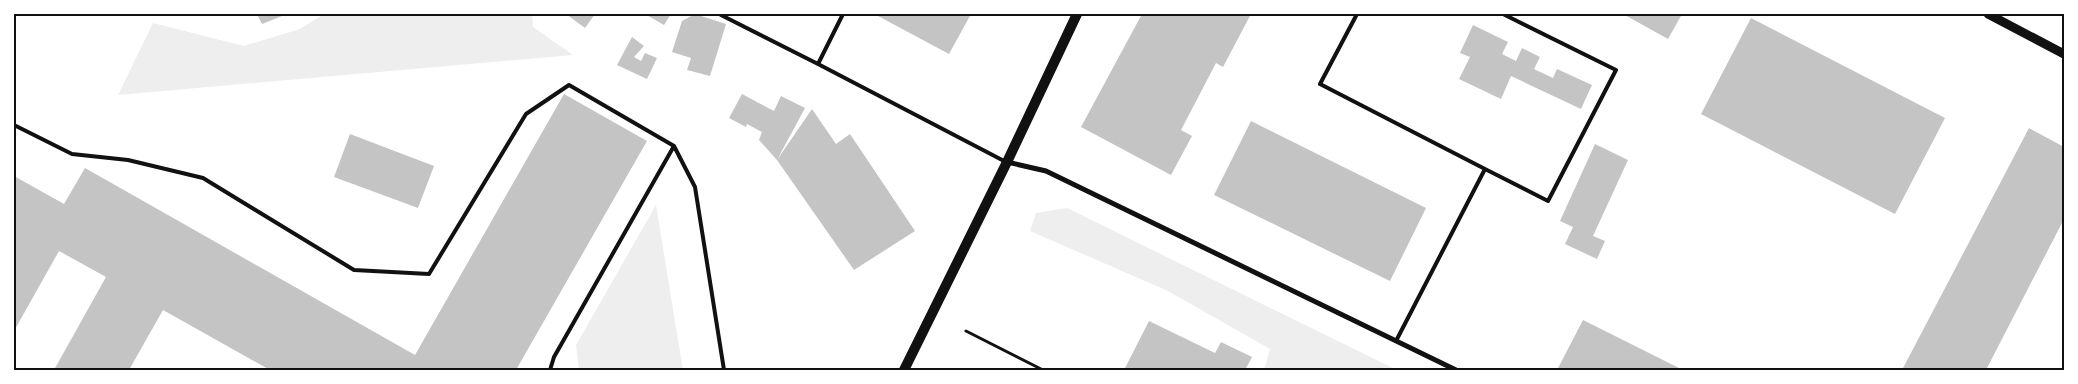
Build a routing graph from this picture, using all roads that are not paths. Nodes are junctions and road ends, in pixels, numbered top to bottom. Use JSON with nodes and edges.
{"nodes":[{"id":1,"x":843,"y":14,"type":"edge"},
{"id":2,"x":1077,"y":14,"type":"edge"},
{"id":3,"x":1357,"y":14,"type":"edge"},
{"id":4,"x":1503,"y":14,"type":"edge"},
{"id":5,"x":1988,"y":14,"type":"edge"},
{"id":6,"x":721,"y":15,"type":"dead end"},
{"id":7,"x":2064,"y":54,"type":"edge"},
{"id":8,"x":818,"y":64,"type":"junction"},
{"id":9,"x":14,"y":125,"type":"edge"},
{"id":10,"x":674,"y":146,"type":"junction"},
{"id":11,"x":1007,"y":162,"type":"junction"},
{"id":12,"x":1485,"y":169,"type":"junction"},
{"id":13,"x":1396,"y":341,"type":"junction"},
{"id":14,"x":550,"y":370,"type":"edge"},
{"id":15,"x":724,"y":370,"type":"edge"},
{"id":16,"x":904,"y":370,"type":"edge"},
{"id":17,"x":1456,"y":370,"type":"edge"}],
"edges":[{"from":1,"to":8,"type":"lane"},
{"from":2,"to":11,"type":"main road"},
{"from":3,"to":12,"type":"lane"},
{"from":4,"to":12,"type":"lane"},
{"from":5,"to":7,"type":"street"},
{"from":6,"to":8,"type":"lane"},
{"from":8,"to":11,"type":"lane"},
{"from":9,"to":10,"type":"lane"},
{"from":10,"to":14,"type":"lane"},
{"from":10,"to":15,"type":"lane"},
{"from":11,"to":13,"type":"street"},
{"from":11,"to":16,"type":"main road"},
{"from":12,"to":13,"type":"lane"},
{"from":13,"to":17,"type":"street"}]}
